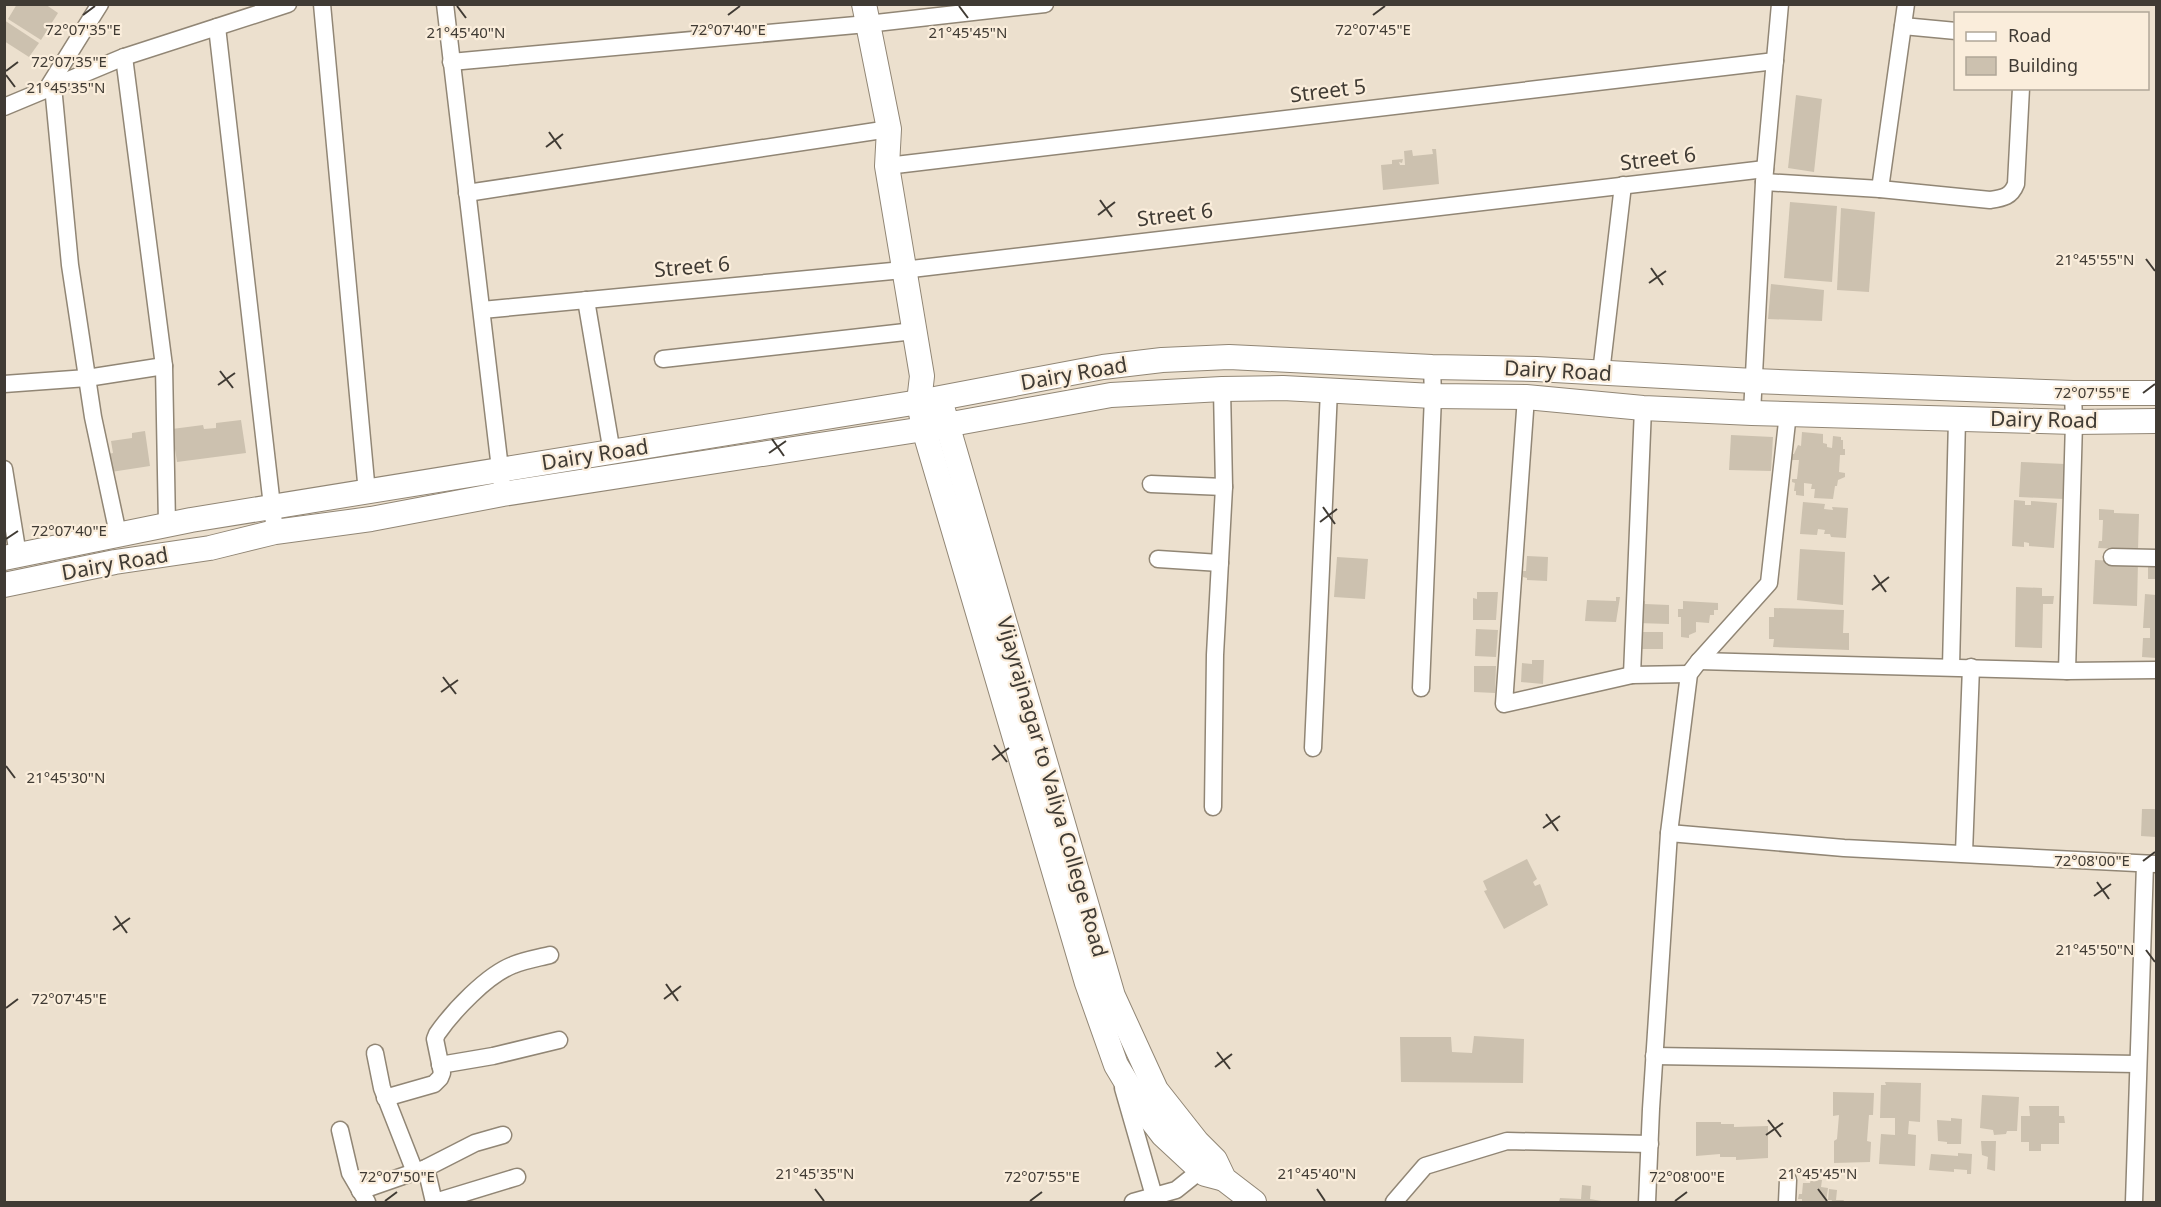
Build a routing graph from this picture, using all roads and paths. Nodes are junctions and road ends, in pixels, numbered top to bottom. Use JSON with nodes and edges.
{"nodes":[{"id":1,"x":100,"y":4,"type":"edge"},
{"id":2,"x":288,"y":4,"type":"edge"},
{"id":3,"x":322,"y":4,"type":"edge"},
{"id":4,"x":445,"y":4,"type":"edge"},
{"id":5,"x":1046,"y":4,"type":"edge"},
{"id":6,"x":1780,"y":4,"type":"edge"},
{"id":7,"x":1906,"y":4,"type":"edge"},
{"id":8,"x":865,"y":14,"type":"edge"},
{"id":9,"x":1904,"y":26,"type":"junction"},
{"id":10,"x":218,"y":27,"type":"junction"},
{"id":11,"x":1954,"y":31,"type":"edge"},
{"id":12,"x":124,"y":57,"type":"junction"},
{"id":13,"x":1775,"y":61,"type":"junction"},
{"id":14,"x":452,"y":62,"type":"junction"},
{"id":15,"x":50,"y":88,"type":"junction"},
{"id":16,"x":2021,"y":90,"type":"edge"},
{"id":17,"x":4,"y":107,"type":"edge"},
{"id":18,"x":889,"y":129,"type":"junction"},
{"id":19,"x":887,"y":166,"type":"junction"},
{"id":20,"x":1765,"y":175,"type":"junction"},
{"id":21,"x":1623,"y":185,"type":"junction"},
{"id":22,"x":1880,"y":189,"type":"junction"},
{"id":23,"x":467,"y":193,"type":"junction"},
{"id":24,"x":903,"y":270,"type":"junction"},
{"id":25,"x":586,"y":300,"type":"junction"},
{"id":26,"x":482,"y":310,"type":"junction"},
{"id":27,"x":914,"y":331,"type":"junction"},
{"id":28,"x":663,"y":359,"type":"dead end"},
{"id":29,"x":164,"y":366,"type":"junction"},
{"id":30,"x":1432,"y":367,"type":"junction"},
{"id":31,"x":1601,"y":373,"type":"junction"},
{"id":32,"x":87,"y":378,"type":"junction"},
{"id":33,"x":1754,"y":381,"type":"junction"},
{"id":34,"x":4,"y":384,"type":"edge"},
{"id":35,"x":1222,"y":389,"type":"junction"},
{"id":36,"x":1329,"y":390,"type":"junction"},
{"id":37,"x":2073,"y":393,"type":"junction"},
{"id":38,"x":2157,"y":393,"type":"edge"},
{"id":39,"x":1433,"y":396,"type":"junction"},
{"id":40,"x":1526,"y":397,"type":"junction"},
{"id":41,"x":930,"y":401,"type":"junction"},
{"id":42,"x":1643,"y":408,"type":"junction"},
{"id":43,"x":1752,"y":413,"type":"junction"},
{"id":44,"x":1788,"y":413,"type":"junction"},
{"id":45,"x":1958,"y":418,"type":"junction"},
{"id":46,"x":2157,"y":421,"type":"edge"},
{"id":47,"x":2074,"y":422,"type":"junction"},
{"id":48,"x":935,"y":427,"type":"junction"},
{"id":49,"x":612,"y":453,"type":"junction"},
{"id":50,"x":4,"y":469,"type":"edge"},
{"id":51,"x":502,"y":482,"type":"junction"},
{"id":52,"x":1151,"y":484,"type":"dead end"},
{"id":53,"x":1224,"y":487,"type":"junction"},
{"id":54,"x":367,"y":493,"type":"junction"},
{"id":55,"x":271,"y":508,"type":"junction"},
{"id":56,"x":167,"y":525,"type":"junction"},
{"id":57,"x":275,"y":532,"type":"junction"},
{"id":58,"x":118,"y":534,"type":"junction"},
{"id":59,"x":11,"y":557,"type":"edge"},
{"id":60,"x":2112,"y":557,"type":"dead end"},
{"id":61,"x":2157,"y":558,"type":"edge"},
{"id":62,"x":1158,"y":559,"type":"dead end"},
{"id":63,"x":1220,"y":563,"type":"junction"},
{"id":64,"x":4,"y":585,"type":"edge"},
{"id":65,"x":1694,"y":667,"type":"junction"},
{"id":66,"x":1951,"y":667,"type":"junction"},
{"id":67,"x":1971,"y":667,"type":"junction"},
{"id":68,"x":2157,"y":670,"type":"edge"},
{"id":69,"x":2067,"y":671,"type":"junction"},
{"id":70,"x":1632,"y":675,"type":"junction"},
{"id":71,"x":1421,"y":688,"type":"dead end"},
{"id":72,"x":1313,"y":748,"type":"dead end"},
{"id":73,"x":1213,"y":807,"type":"dead end"},
{"id":74,"x":1669,"y":833,"type":"junction"},
{"id":75,"x":1964,"y":853,"type":"junction"},
{"id":76,"x":2151,"y":864,"type":"edge"},
{"id":77,"x":550,"y":955,"type":"dead end"},
{"id":78,"x":559,"y":1040,"type":"dead end"},
{"id":79,"x":375,"y":1053,"type":"dead end"},
{"id":80,"x":1654,"y":1056,"type":"junction"},
{"id":81,"x":2137,"y":1064,"type":"junction"},
{"id":82,"x":440,"y":1065,"type":"junction"},
{"id":83,"x":1116,"y":1065,"type":"junction"},
{"id":84,"x":385,"y":1098,"type":"junction"},
{"id":85,"x":340,"y":1130,"type":"dead end"},
{"id":86,"x":503,"y":1135,"type":"dead end"},
{"id":87,"x":1650,"y":1144,"type":"junction"},
{"id":88,"x":420,"y":1170,"type":"junction"},
{"id":89,"x":1201,"y":1170,"type":"junction"},
{"id":90,"x":516,"y":1177,"type":"dead end"},
{"id":91,"x":1224,"y":1179,"type":"junction"},
{"id":92,"x":1788,"y":1180,"type":"dead end"},
{"id":93,"x":1154,"y":1196,"type":"junction"},
{"id":94,"x":363,"y":1197,"type":"edge"},
{"id":95,"x":434,"y":1203,"type":"edge"},
{"id":96,"x":1133,"y":1203,"type":"edge"},
{"id":97,"x":1254,"y":1203,"type":"edge"},
{"id":98,"x":1394,"y":1203,"type":"edge"},
{"id":99,"x":1647,"y":1203,"type":"edge"},
{"id":100,"x":1787,"y":1203,"type":"edge"},
{"id":101,"x":2134,"y":1203,"type":"edge"}],
"edges":[{"from":1,"to":15,"type":"street"},
{"from":2,"to":10,"type":"street"},
{"from":3,"to":54,"type":"street"},
{"from":4,"to":14,"type":"street"},
{"from":5,"to":8,"type":"street"},
{"from":6,"to":13,"type":"street"},
{"from":7,"to":9,"type":"street"},
{"from":8,"to":14,"type":"street"},
{"from":8,"to":18,"type":"main road","name":"Vijayrajnagar to Valiya College Road"},
{"from":9,"to":11,"type":"street"},
{"from":9,"to":22,"type":"street"},
{"from":10,"to":12,"type":"street"},
{"from":10,"to":55,"type":"street"},
{"from":12,"to":15,"type":"street"},
{"from":12,"to":29,"type":"street"},
{"from":13,"to":19,"type":"street","name":"Street 5"},
{"from":13,"to":20,"type":"street"},
{"from":14,"to":23,"type":"street"},
{"from":15,"to":17,"type":"street"},
{"from":15,"to":32,"type":"street"},
{"from":16,"to":22,"type":"street","name":"Street 6"},
{"from":18,"to":19,"type":"main road","name":"Vijayrajnagar to Valiya College Road"},
{"from":18,"to":23,"type":"street"},
{"from":19,"to":24,"type":"main road","name":"Vijayrajnagar to Valiya College Road"},
{"from":20,"to":21,"type":"street","name":"Street 6"},
{"from":20,"to":22,"type":"street","name":"Street 6"},
{"from":20,"to":33,"type":"street"},
{"from":21,"to":24,"type":"street","name":"Street 6"},
{"from":21,"to":31,"type":"street"},
{"from":23,"to":26,"type":"street"},
{"from":24,"to":25,"type":"street","name":"Street 6"},
{"from":24,"to":27,"type":"main road","name":"Vijayrajnagar to Valiya College Road"},
{"from":25,"to":26,"type":"street","name":"Street 6"},
{"from":25,"to":49,"type":"street"},
{"from":26,"to":51,"type":"street"},
{"from":27,"to":28,"type":"street"},
{"from":27,"to":41,"type":"main road","name":"Vijayrajnagar to Valiya College Road"},
{"from":29,"to":32,"type":"street"},
{"from":29,"to":56,"type":"street"},
{"from":30,"to":31,"type":"main road","name":"Dairy Road"},
{"from":30,"to":39,"type":"street"},
{"from":30,"to":41,"type":"main road","name":"Dairy Road"},
{"from":31,"to":33,"type":"main road","name":"Dairy Road"},
{"from":32,"to":34,"type":"street"},
{"from":32,"to":58,"type":"street"},
{"from":33,"to":37,"type":"main road","name":"Dairy Road"},
{"from":33,"to":43,"type":"street"},
{"from":35,"to":36,"type":"main road","name":"Dairy Road"},
{"from":35,"to":48,"type":"main road","name":"Dairy Road"},
{"from":35,"to":53,"type":"street"},
{"from":36,"to":39,"type":"main road","name":"Dairy Road"},
{"from":36,"to":72,"type":"street"},
{"from":37,"to":38,"type":"main road","name":"Dairy Road"},
{"from":37,"to":47,"type":"street"},
{"from":39,"to":40,"type":"main road","name":"Dairy Road"},
{"from":39,"to":71,"type":"street"},
{"from":40,"to":42,"type":"main road","name":"Dairy Road"},
{"from":40,"to":70,"type":"street"},
{"from":41,"to":48,"type":"main road","name":"Vijayrajnagar to Valiya College Road"},
{"from":41,"to":49,"type":"main road","name":"Dairy Road"},
{"from":42,"to":43,"type":"main road","name":"Dairy Road"},
{"from":42,"to":70,"type":"street"},
{"from":43,"to":44,"type":"main road","name":"Dairy Road"},
{"from":44,"to":45,"type":"main road","name":"Dairy Road"},
{"from":44,"to":65,"type":"street"},
{"from":45,"to":47,"type":"main road","name":"Dairy Road"},
{"from":45,"to":66,"type":"street"},
{"from":46,"to":47,"type":"main road","name":"Dairy Road"},
{"from":47,"to":69,"type":"street"},
{"from":48,"to":51,"type":"main road","name":"Dairy Road"},
{"from":48,"to":83,"type":"main road","name":"Vijayrajnagar to Valiya College Road"},
{"from":48,"to":91,"type":"main road","name":"Vijayrajnagar to Valiya College Road"},
{"from":49,"to":51,"type":"main road","name":"Dairy Road"},
{"from":50,"to":59,"type":"street"},
{"from":51,"to":54,"type":"main road","name":"Dairy Road"},
{"from":51,"to":57,"type":"main road","name":"Dairy Road"},
{"from":52,"to":53,"type":"street"},
{"from":53,"to":63,"type":"street"},
{"from":54,"to":55,"type":"main road","name":"Dairy Road"},
{"from":55,"to":56,"type":"main road","name":"Dairy Road"},
{"from":55,"to":57,"type":"street"},
{"from":56,"to":58,"type":"main road","name":"Dairy Road"},
{"from":57,"to":64,"type":"main road","name":"Dairy Road"},
{"from":58,"to":59,"type":"main road","name":"Dairy Road"},
{"from":60,"to":61,"type":"street"},
{"from":62,"to":63,"type":"street"},
{"from":63,"to":73,"type":"street"},
{"from":65,"to":66,"type":"street"},
{"from":65,"to":70,"type":"street"},
{"from":65,"to":74,"type":"street"},
{"from":66,"to":67,"type":"street"},
{"from":67,"to":69,"type":"street"},
{"from":67,"to":75,"type":"street"},
{"from":68,"to":69,"type":"street"},
{"from":74,"to":75,"type":"street"},
{"from":74,"to":80,"type":"street"},
{"from":75,"to":76,"type":"street"},
{"from":76,"to":81,"type":"street"},
{"from":77,"to":82,"type":"street"},
{"from":78,"to":82,"type":"street"},
{"from":79,"to":84,"type":"street"},
{"from":80,"to":81,"type":"street"},
{"from":80,"to":87,"type":"street"},
{"from":81,"to":101,"type":"street"},
{"from":82,"to":84,"type":"street"},
{"from":83,"to":89,"type":"main road","name":"Vijayrajnagar to Valiya College Road"},
{"from":83,"to":93,"type":"street"},
{"from":84,"to":88,"type":"street"},
{"from":85,"to":94,"type":"street"},
{"from":86,"to":88,"type":"street"},
{"from":87,"to":98,"type":"street"},
{"from":87,"to":99,"type":"street"},
{"from":88,"to":94,"type":"street"},
{"from":88,"to":95,"type":"street"},
{"from":89,"to":91,"type":"main road","name":"Vijayrajnagar to Valiya College Road"},
{"from":89,"to":93,"type":"street"},
{"from":90,"to":95,"type":"street"},
{"from":91,"to":97,"type":"main road","name":"Vijayrajnagar to Valiya College Road"},
{"from":92,"to":100,"type":"street"},
{"from":93,"to":96,"type":"street"}]}
